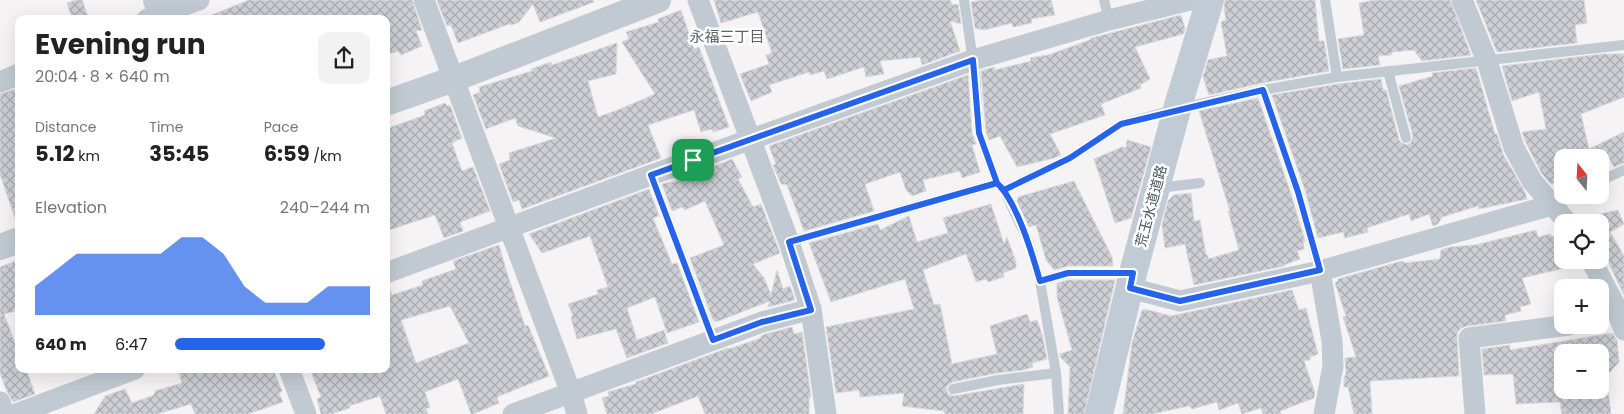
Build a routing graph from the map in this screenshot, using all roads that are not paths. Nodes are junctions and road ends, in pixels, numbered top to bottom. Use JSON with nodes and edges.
{"nodes":[{"id":1,"x":199,"y":0,"type":"edge"},
{"id":2,"x":424,"y":0,"type":"edge"},
{"id":3,"x":658,"y":0,"type":"edge"},
{"id":4,"x":698,"y":0,"type":"edge"},
{"id":5,"x":964,"y":0,"type":"edge"},
{"id":6,"x":1325,"y":0,"type":"edge"},
{"id":7,"x":1462,"y":0,"type":"edge"},
{"id":8,"x":1201,"y":1,"type":"edge"},
{"id":9,"x":1106,"y":10,"type":"edge"},
{"id":10,"x":157,"y":13,"type":"edge"},
{"id":11,"x":1624,"y":44,"type":"edge"},
{"id":12,"x":973,"y":60,"type":"junction"},
{"id":13,"x":1486,"y":61,"type":"junction"},
{"id":14,"x":1388,"y":71,"type":"junction"},
{"id":15,"x":15,"y":76,"type":"edge"},
{"id":16,"x":1337,"y":77,"type":"junction"},
{"id":17,"x":454,"y":79,"type":"junction"},
{"id":18,"x":0,"y":82,"type":"edge"},
{"id":19,"x":1263,"y":90,"type":"junction"},
{"id":20,"x":390,"y":102,"type":"edge"},
{"id":21,"x":1177,"y":109,"type":"junction"},
{"id":22,"x":1406,"y":138,"type":"dead end"},
{"id":23,"x":751,"y":139,"type":"junction"},
{"id":24,"x":1624,"y":170,"type":"edge"},
{"id":25,"x":651,"y":175,"type":"junction"},
{"id":26,"x":1609,"y":177,"type":"edge"},
{"id":27,"x":1200,"y":183,"type":"dead end"},
{"id":28,"x":1000,"y":186,"type":"junction"},
{"id":29,"x":1156,"y":188,"type":"junction"},
{"id":30,"x":1554,"y":196,"type":"edge"},
{"id":31,"x":1554,"y":202,"type":"edge"},
{"id":32,"x":509,"y":226,"type":"junction"},
{"id":33,"x":15,"y":241,"type":"edge"},
{"id":34,"x":789,"y":242,"type":"junction"},
{"id":35,"x":0,"y":247,"type":"edge"},
{"id":36,"x":1596,"y":269,"type":"edge"},
{"id":37,"x":1320,"y":270,"type":"junction"},
{"id":38,"x":390,"y":271,"type":"edge"},
{"id":39,"x":1131,"y":280,"type":"junction"},
{"id":40,"x":1040,"y":281,"type":"junction"},
{"id":41,"x":811,"y":310,"type":"junction"},
{"id":42,"x":1615,"y":323,"type":"edge"},
{"id":43,"x":1554,"y":327,"type":"edge"},
{"id":44,"x":713,"y":340,"type":"junction"},
{"id":45,"x":124,"y":373,"type":"edge"},
{"id":46,"x":291,"y":373,"type":"edge"},
{"id":47,"x":1056,"y":373,"type":"junction"},
{"id":48,"x":953,"y":389,"type":"dead end"},
{"id":49,"x":571,"y":393,"type":"junction"},
{"id":50,"x":0,"y":402,"type":"edge"},
{"id":51,"x":4,"y":414,"type":"edge"},
{"id":52,"x":16,"y":414,"type":"edge"},
{"id":53,"x":306,"y":414,"type":"edge"},
{"id":54,"x":513,"y":414,"type":"edge"},
{"id":55,"x":577,"y":414,"type":"edge"},
{"id":56,"x":826,"y":414,"type":"edge"},
{"id":57,"x":1059,"y":414,"type":"edge"},
{"id":58,"x":1098,"y":414,"type":"edge"},
{"id":59,"x":1324,"y":414,"type":"edge"},
{"id":60,"x":1476,"y":414,"type":"edge"}],
"edges":[{"from":1,"to":10,"type":"street"},
{"from":2,"to":17,"type":"street"},
{"from":3,"to":17,"type":"street"},
{"from":4,"to":23,"type":"street"},
{"from":5,"to":12,"type":"lane"},
{"from":6,"to":16,"type":"lane"},
{"from":7,"to":13,"type":"street"},
{"from":8,"to":9,"type":"street"},
{"from":8,"to":21,"type":"main road","name":"荒玉水道道路"},
{"from":9,"to":12,"type":"street"},
{"from":11,"to":13,"type":"lane"},
{"from":12,"to":23,"type":"street"},
{"from":12,"to":28,"type":"lane"},
{"from":13,"to":14,"type":"lane"},
{"from":13,"to":30,"type":"street"},
{"from":14,"to":16,"type":"lane"},
{"from":14,"to":22,"type":"lane"},
{"from":15,"to":18,"type":"street"},
{"from":16,"to":19,"type":"lane"},
{"from":17,"to":20,"type":"street"},
{"from":17,"to":32,"type":"street"},
{"from":19,"to":21,"type":"lane"},
{"from":19,"to":37,"type":"lane"},
{"from":21,"to":28,"type":"lane"},
{"from":21,"to":29,"type":"main road","name":"荒玉水道道路"},
{"from":23,"to":25,"type":"street"},
{"from":23,"to":34,"type":"street"},
{"from":24,"to":26,"type":"lane"},
{"from":25,"to":32,"type":"street"},
{"from":25,"to":44,"type":"lane"},
{"from":27,"to":29,"type":"lane"},
{"from":28,"to":34,"type":"lane"},
{"from":28,"to":40,"type":"lane"},
{"from":29,"to":39,"type":"main road","name":"荒玉水道道路"},
{"from":31,"to":37,"type":"street"},
{"from":32,"to":38,"type":"street"},
{"from":32,"to":49,"type":"street"},
{"from":33,"to":35,"type":"street"},
{"from":34,"to":41,"type":"street"},
{"from":36,"to":42,"type":"street"},
{"from":37,"to":39,"type":"street"},
{"from":37,"to":59,"type":"street"},
{"from":39,"to":40,"type":"lane"},
{"from":39,"to":58,"type":"main road","name":"荒玉水道道路"},
{"from":40,"to":47,"type":"lane"},
{"from":41,"to":44,"type":"street"},
{"from":41,"to":56,"type":"street"},
{"from":43,"to":60,"type":"street"},
{"from":44,"to":49,"type":"street"},
{"from":45,"to":52,"type":"street"},
{"from":46,"to":53,"type":"street"},
{"from":47,"to":48,"type":"lane"},
{"from":47,"to":57,"type":"lane"},
{"from":49,"to":54,"type":"street"},
{"from":49,"to":55,"type":"street"},
{"from":50,"to":51,"type":"street"}]}
